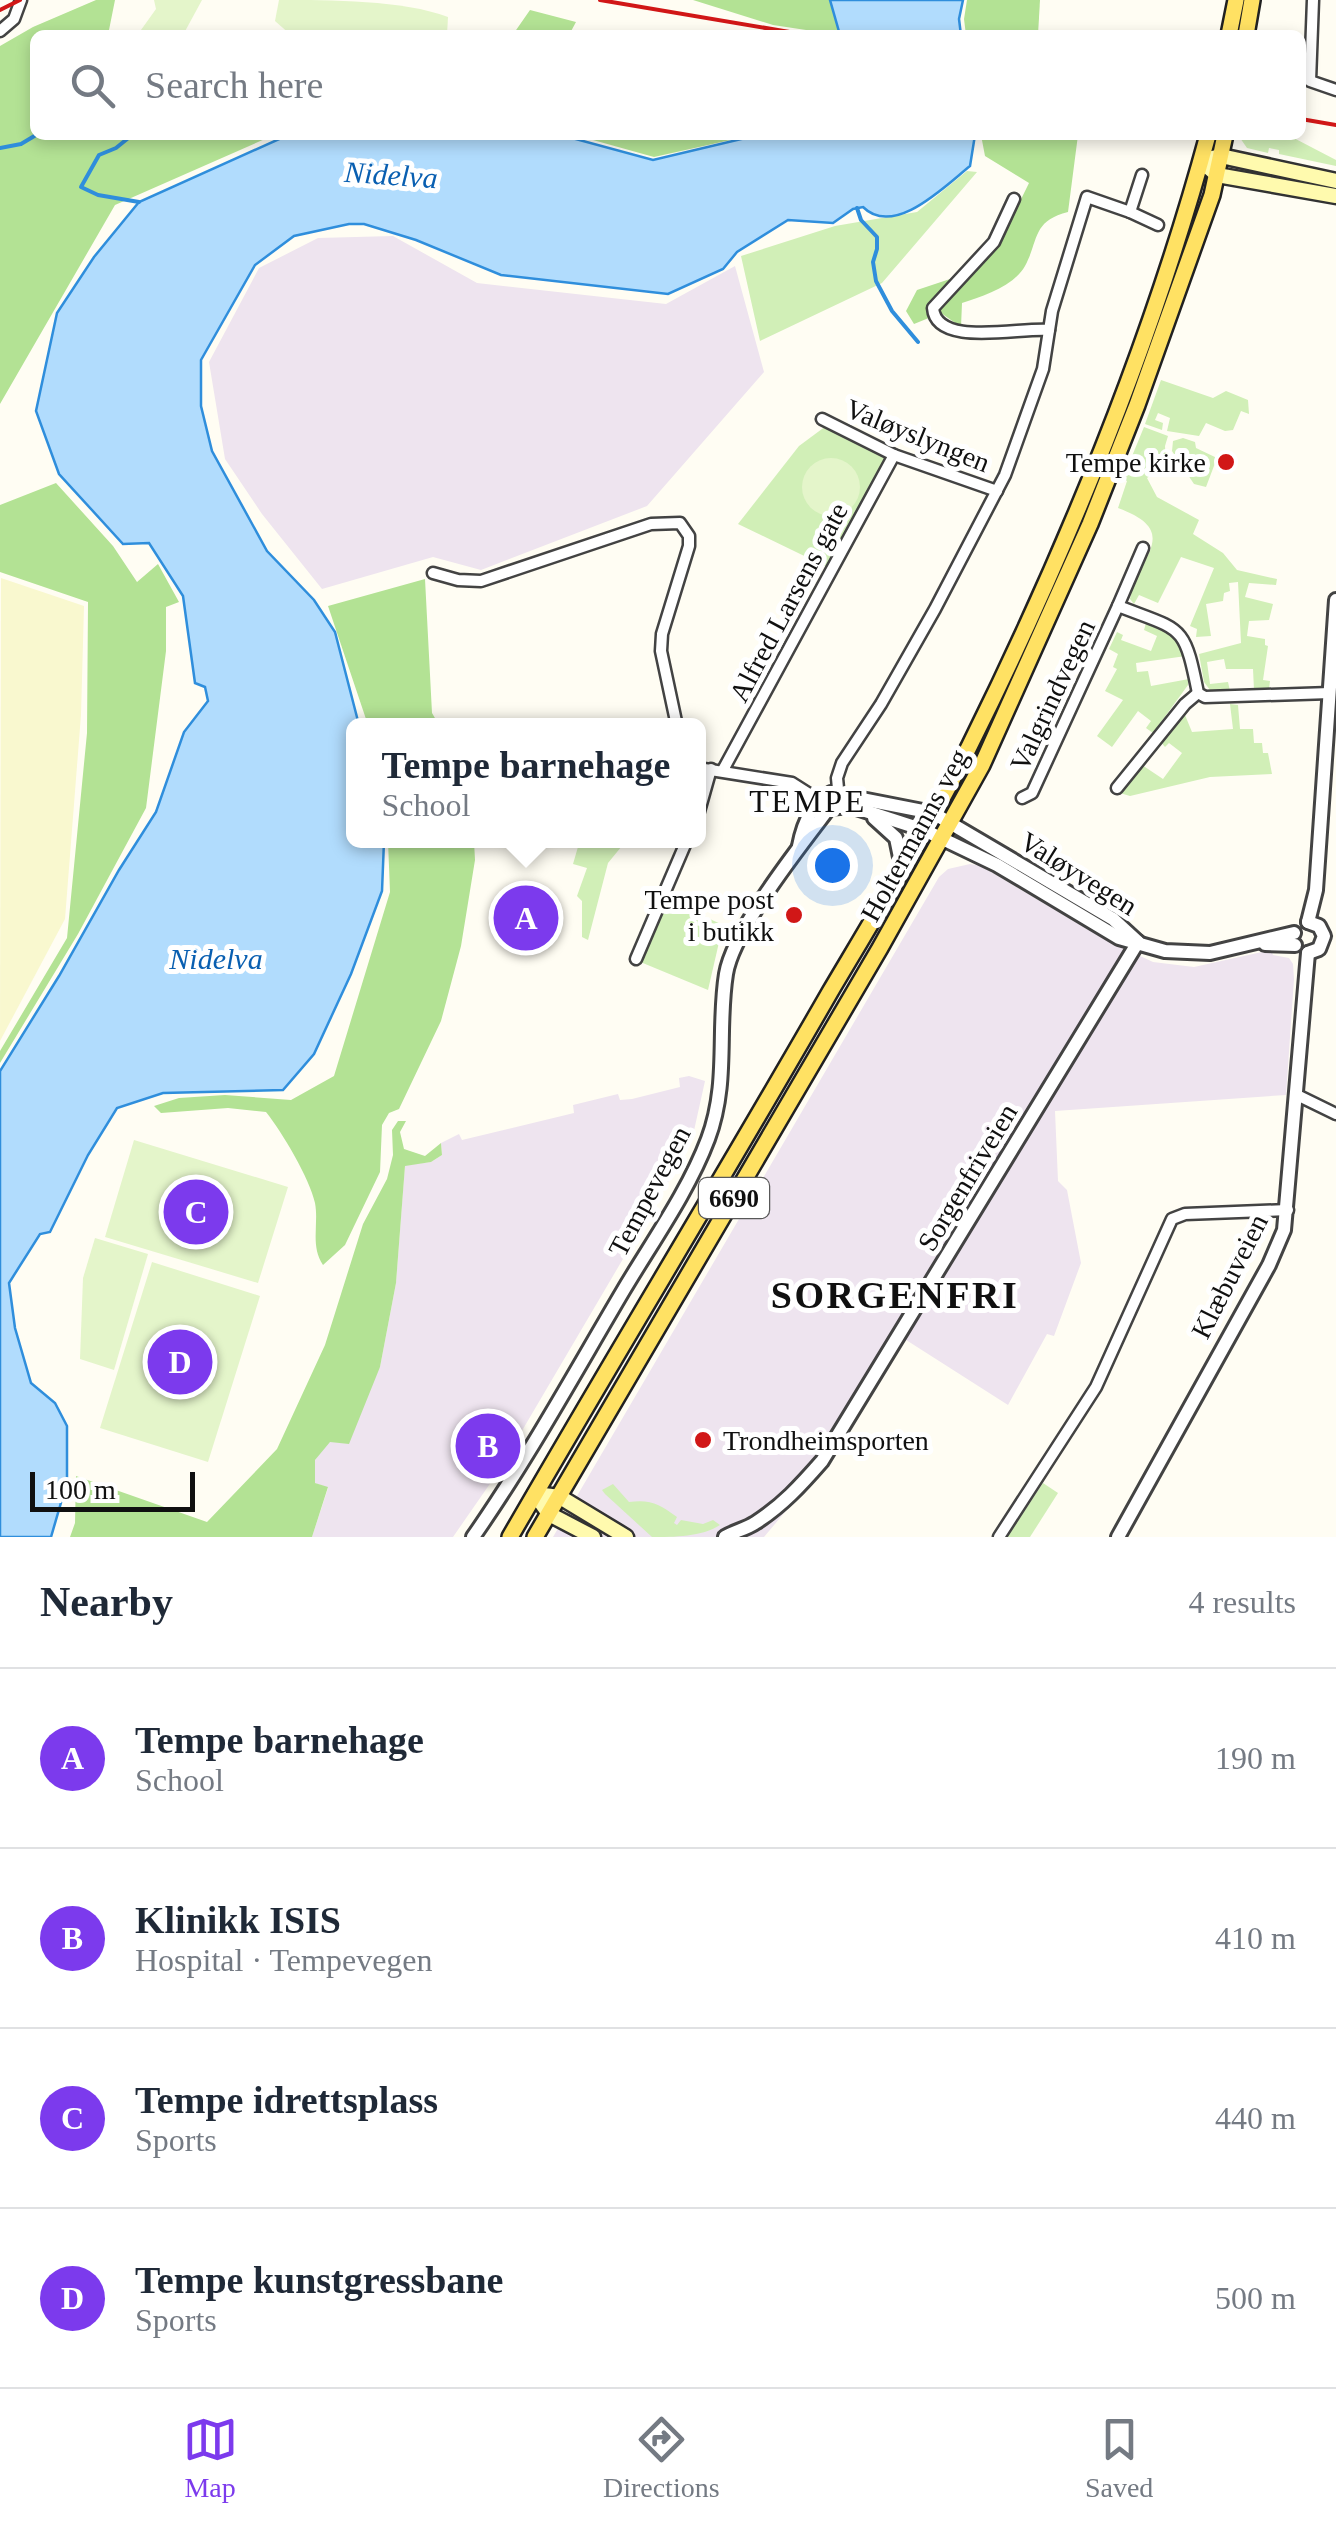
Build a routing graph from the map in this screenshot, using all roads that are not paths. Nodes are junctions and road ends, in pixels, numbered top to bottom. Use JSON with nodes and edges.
{"nodes":[{"id":1,"x":21,"y":0,"type":"edge"},
{"id":2,"x":1236,"y":0,"type":"edge"},
{"id":3,"x":1252,"y":0,"type":"edge"},
{"id":4,"x":1313,"y":0,"type":"edge"},
{"id":5,"x":1231,"y":30,"type":"edge"},
{"id":6,"x":1247,"y":30,"type":"edge"},
{"id":7,"x":0,"y":31,"type":"edge"},
{"id":8,"x":1336,"y":90,"type":"edge"},
{"id":9,"x":1207,"y":140,"type":"edge"},
{"id":10,"x":1224,"y":140,"type":"edge"},
{"id":11,"x":1221,"y":156,"type":"junction"},
{"id":12,"x":1201,"y":161,"type":"junction"},
{"id":13,"x":1142,"y":175,"type":"dead end"},
{"id":14,"x":1217,"y":175,"type":"junction"},
{"id":15,"x":1336,"y":181,"type":"edge"},
{"id":16,"x":1336,"y":196,"type":"edge"},
{"id":17,"x":1014,"y":199,"type":"dead end"},
{"id":18,"x":1130,"y":212,"type":"junction"},
{"id":19,"x":1158,"y":225,"type":"dead end"},
{"id":20,"x":1050,"y":330,"type":"junction"},
{"id":21,"x":822,"y":419,"type":"dead end"},
{"id":22,"x":894,"y":454,"type":"junction"},
{"id":23,"x":996,"y":492,"type":"junction"},
{"id":24,"x":1143,"y":548,"type":"dead end"},
{"id":25,"x":434,"y":573,"type":"dead end"},
{"id":26,"x":1336,"y":600,"type":"edge"},
{"id":27,"x":1118,"y":606,"type":"junction"},
{"id":28,"x":1330,"y":693,"type":"junction"},
{"id":29,"x":1198,"y":694,"type":"junction"},
{"id":30,"x":674,"y":718,"type":"edge"},
{"id":31,"x":706,"y":769,"type":"edge"},
{"id":32,"x":717,"y":770,"type":"junction"},
{"id":33,"x":1117,"y":788,"type":"dead end"},
{"id":34,"x":706,"y":796,"type":"edge"},
{"id":35,"x":1022,"y":798,"type":"dead end"},
{"id":36,"x":832,"y":801,"type":"junction"},
{"id":37,"x":864,"y":811,"type":"junction"},
{"id":38,"x":933,"y":813,"type":"junction"},
{"id":39,"x":952,"y":824,"type":"junction"},
{"id":40,"x":924,"y":830,"type":"junction"},
{"id":41,"x":942,"y":841,"type":"junction"},
{"id":42,"x":684,"y":848,"type":"edge"},
{"id":43,"x":902,"y":867,"type":"junction"},
{"id":44,"x":1325,"y":931,"type":"edge"},
{"id":45,"x":1294,"y":939,"type":"junction"},
{"id":46,"x":1138,"y":942,"type":"junction"},
{"id":47,"x":1308,"y":953,"type":"junction"},
{"id":48,"x":636,"y":958,"type":"dead end"},
{"id":49,"x":1297,"y":1094,"type":"junction"},
{"id":50,"x":1336,"y":1114,"type":"edge"},
{"id":51,"x":1288,"y":1210,"type":"junction"},
{"id":52,"x":535,"y":1494,"type":"junction"},
{"id":53,"x":560,"y":1496,"type":"junction"},
{"id":54,"x":549,"y":1514,"type":"junction"},
{"id":55,"x":747,"y":1532,"type":"edge"},
{"id":56,"x":473,"y":1537,"type":"edge"},
{"id":57,"x":510,"y":1537,"type":"edge"},
{"id":58,"x":535,"y":1537,"type":"edge"},
{"id":59,"x":593,"y":1537,"type":"edge"},
{"id":60,"x":626,"y":1537,"type":"edge"},
{"id":61,"x":724,"y":1537,"type":"edge"},
{"id":62,"x":999,"y":1537,"type":"edge"},
{"id":63,"x":1118,"y":1537,"type":"edge"}],
"edges":[{"from":1,"to":7,"type":"street"},
{"from":2,"to":5,"type":"main road"},
{"from":3,"to":6,"type":"main road"},
{"from":4,"to":8,"type":"street"},
{"from":9,"to":12,"type":"main road","name":"Holtermanns veg","number":"6690"},
{"from":10,"to":11,"type":"main road","name":"Holtermanns veg","number":"6690"},
{"from":11,"to":12,"type":"main road"},
{"from":11,"to":14,"type":"main road","name":"Holtermanns veg","number":"6690"},
{"from":11,"to":15,"type":"main road"},
{"from":12,"to":14,"type":"main road"},
{"from":12,"to":38,"type":"main road","name":"Holtermanns veg","number":"6690"},
{"from":13,"to":18,"type":"street"},
{"from":14,"to":16,"type":"main road"},
{"from":14,"to":39,"type":"main road","name":"Holtermanns veg","number":"6690"},
{"from":17,"to":20,"type":"street"},
{"from":18,"to":19,"type":"street"},
{"from":18,"to":20,"type":"street"},
{"from":20,"to":23,"type":"street"},
{"from":21,"to":22,"type":"street","name":"Valøyslyngen"},
{"from":22,"to":23,"type":"street","name":"Valøyslyngen"},
{"from":22,"to":32,"type":"street","name":"Alfred Larsens gate"},
{"from":23,"to":36,"type":"street"},
{"from":24,"to":27,"type":"street","name":"Valgrindvegen"},
{"from":25,"to":30,"type":"street"},
{"from":26,"to":28,"type":"street"},
{"from":27,"to":29,"type":"street","name":"Valgrindvegen"},
{"from":27,"to":35,"type":"street","name":"Valgrindvegen"},
{"from":28,"to":29,"type":"street"},
{"from":28,"to":44,"type":"street"},
{"from":29,"to":33,"type":"street"},
{"from":31,"to":32,"type":"street","name":"Valøyvegen"},
{"from":32,"to":34,"type":"street","name":"Alfred Larsens gate"},
{"from":32,"to":36,"type":"street","name":"Valøyvegen"},
{"from":36,"to":37,"type":"street","name":"Valøyvegen"},
{"from":36,"to":38,"type":"street","name":"Valøyvegen"},
{"from":36,"to":56,"type":"street","name":"Tempevegen"},
{"from":37,"to":40,"type":"street","name":"Valøyvegen"},
{"from":37,"to":43,"type":"street"},
{"from":38,"to":39,"type":"street","name":"Valøyvegen"},
{"from":38,"to":40,"type":"main road","name":"Holtermanns veg","number":"6690"},
{"from":39,"to":41,"type":"main road","name":"Holtermanns veg","number":"6690"},
{"from":39,"to":46,"type":"street","name":"Valøyvegen"},
{"from":40,"to":41,"type":"street","name":"Valøyvegen"},
{"from":40,"to":43,"type":"main road","name":"Holtermanns veg","number":"6690"},
{"from":41,"to":46,"type":"street","name":"Valøyvegen"},
{"from":41,"to":53,"type":"main road","name":"Holtermanns veg","number":"6690"},
{"from":42,"to":48,"type":"street"},
{"from":43,"to":52,"type":"main road","name":"Holtermanns veg","number":"6690"},
{"from":44,"to":45,"type":"street"},
{"from":44,"to":47,"type":"street"},
{"from":45,"to":46,"type":"street"},
{"from":45,"to":47,"type":"street"},
{"from":46,"to":55,"type":"street","name":"Sorgenfriveien"},
{"from":47,"to":49,"type":"street","name":"Klæbuveien"},
{"from":49,"to":50,"type":"street"},
{"from":49,"to":51,"type":"street","name":"Klæbuveien"},
{"from":51,"to":62,"type":"street"},
{"from":51,"to":63,"type":"street","name":"Klæbuveien"},
{"from":52,"to":53,"type":"main road"},
{"from":52,"to":54,"type":"main road"},
{"from":52,"to":57,"type":"main road","number":"6690"},
{"from":53,"to":54,"type":"main road","name":"Holtermanns veg","number":"6690"},
{"from":53,"to":60,"type":"main road"},
{"from":54,"to":58,"type":"main road","number":"6690"},
{"from":54,"to":59,"type":"main road"},
{"from":55,"to":61,"type":"street","name":"Sorgenfriveien"}]}
